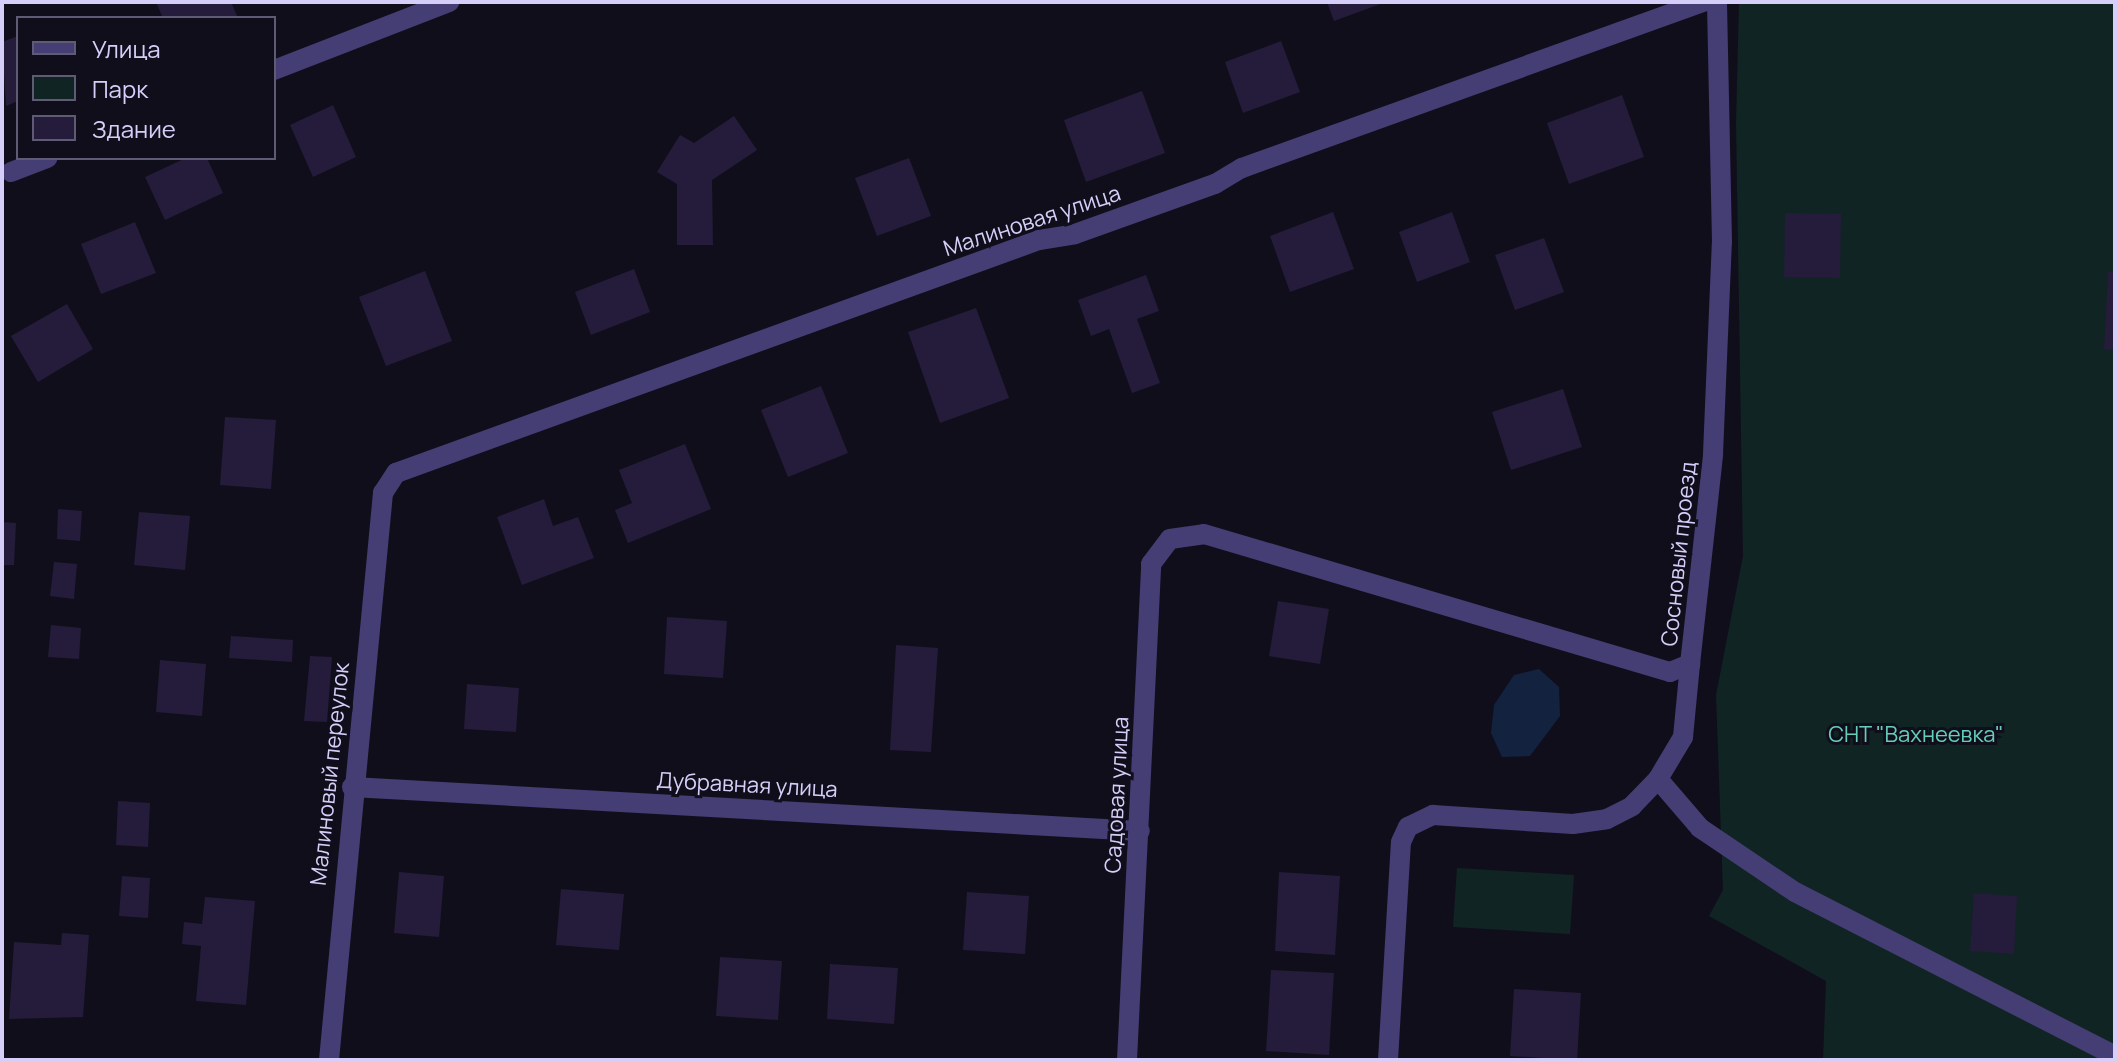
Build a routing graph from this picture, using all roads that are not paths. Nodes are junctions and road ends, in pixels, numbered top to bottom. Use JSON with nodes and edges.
{"nodes":[{"id":1,"x":449,"y":2,"type":"edge"},
{"id":2,"x":1704,"y":2,"type":"edge"},
{"id":3,"x":1717,"y":2,"type":"edge"},
{"id":4,"x":276,"y":69,"type":"edge"},
{"id":5,"x":42,"y":160,"type":"edge"},
{"id":6,"x":11,"y":172,"type":"dead end"},
{"id":7,"x":383,"y":493,"type":"joint"},
{"id":8,"x":1170,"y":539,"type":"joint"},
{"id":9,"x":1690,"y":664,"type":"junction"},
{"id":10,"x":1658,"y":779,"type":"junction"},
{"id":11,"x":352,"y":787,"type":"junction"},
{"id":12,"x":1140,"y":831,"type":"junction"},
{"id":13,"x":2115,"y":1056,"type":"edge"},
{"id":14,"x":329,"y":1060,"type":"edge"},
{"id":15,"x":1127,"y":1060,"type":"edge"},
{"id":16,"x":1388,"y":1060,"type":"edge"}],
"edges":[{"from":1,"to":4,"type":"street"},
{"from":2,"to":7,"type":"street","name":"Малиновая улица"},
{"from":3,"to":9,"type":"street","name":"Сосновый проезд"},
{"from":5,"to":6,"type":"street"},
{"from":7,"to":11,"type":"street","name":"Малиновый переулок"},
{"from":8,"to":9,"type":"street","name":"Сосновый проезд"},
{"from":8,"to":12,"type":"street","name":"Садовая улица"},
{"from":9,"to":10,"type":"street"},
{"from":10,"to":13,"type":"street"},
{"from":10,"to":16,"type":"street"},
{"from":11,"to":12,"type":"street","name":"Дубравная улица"},
{"from":11,"to":14,"type":"street","name":"Малиновый переулок"},
{"from":12,"to":15,"type":"street","name":"Садовая улица"}]}
